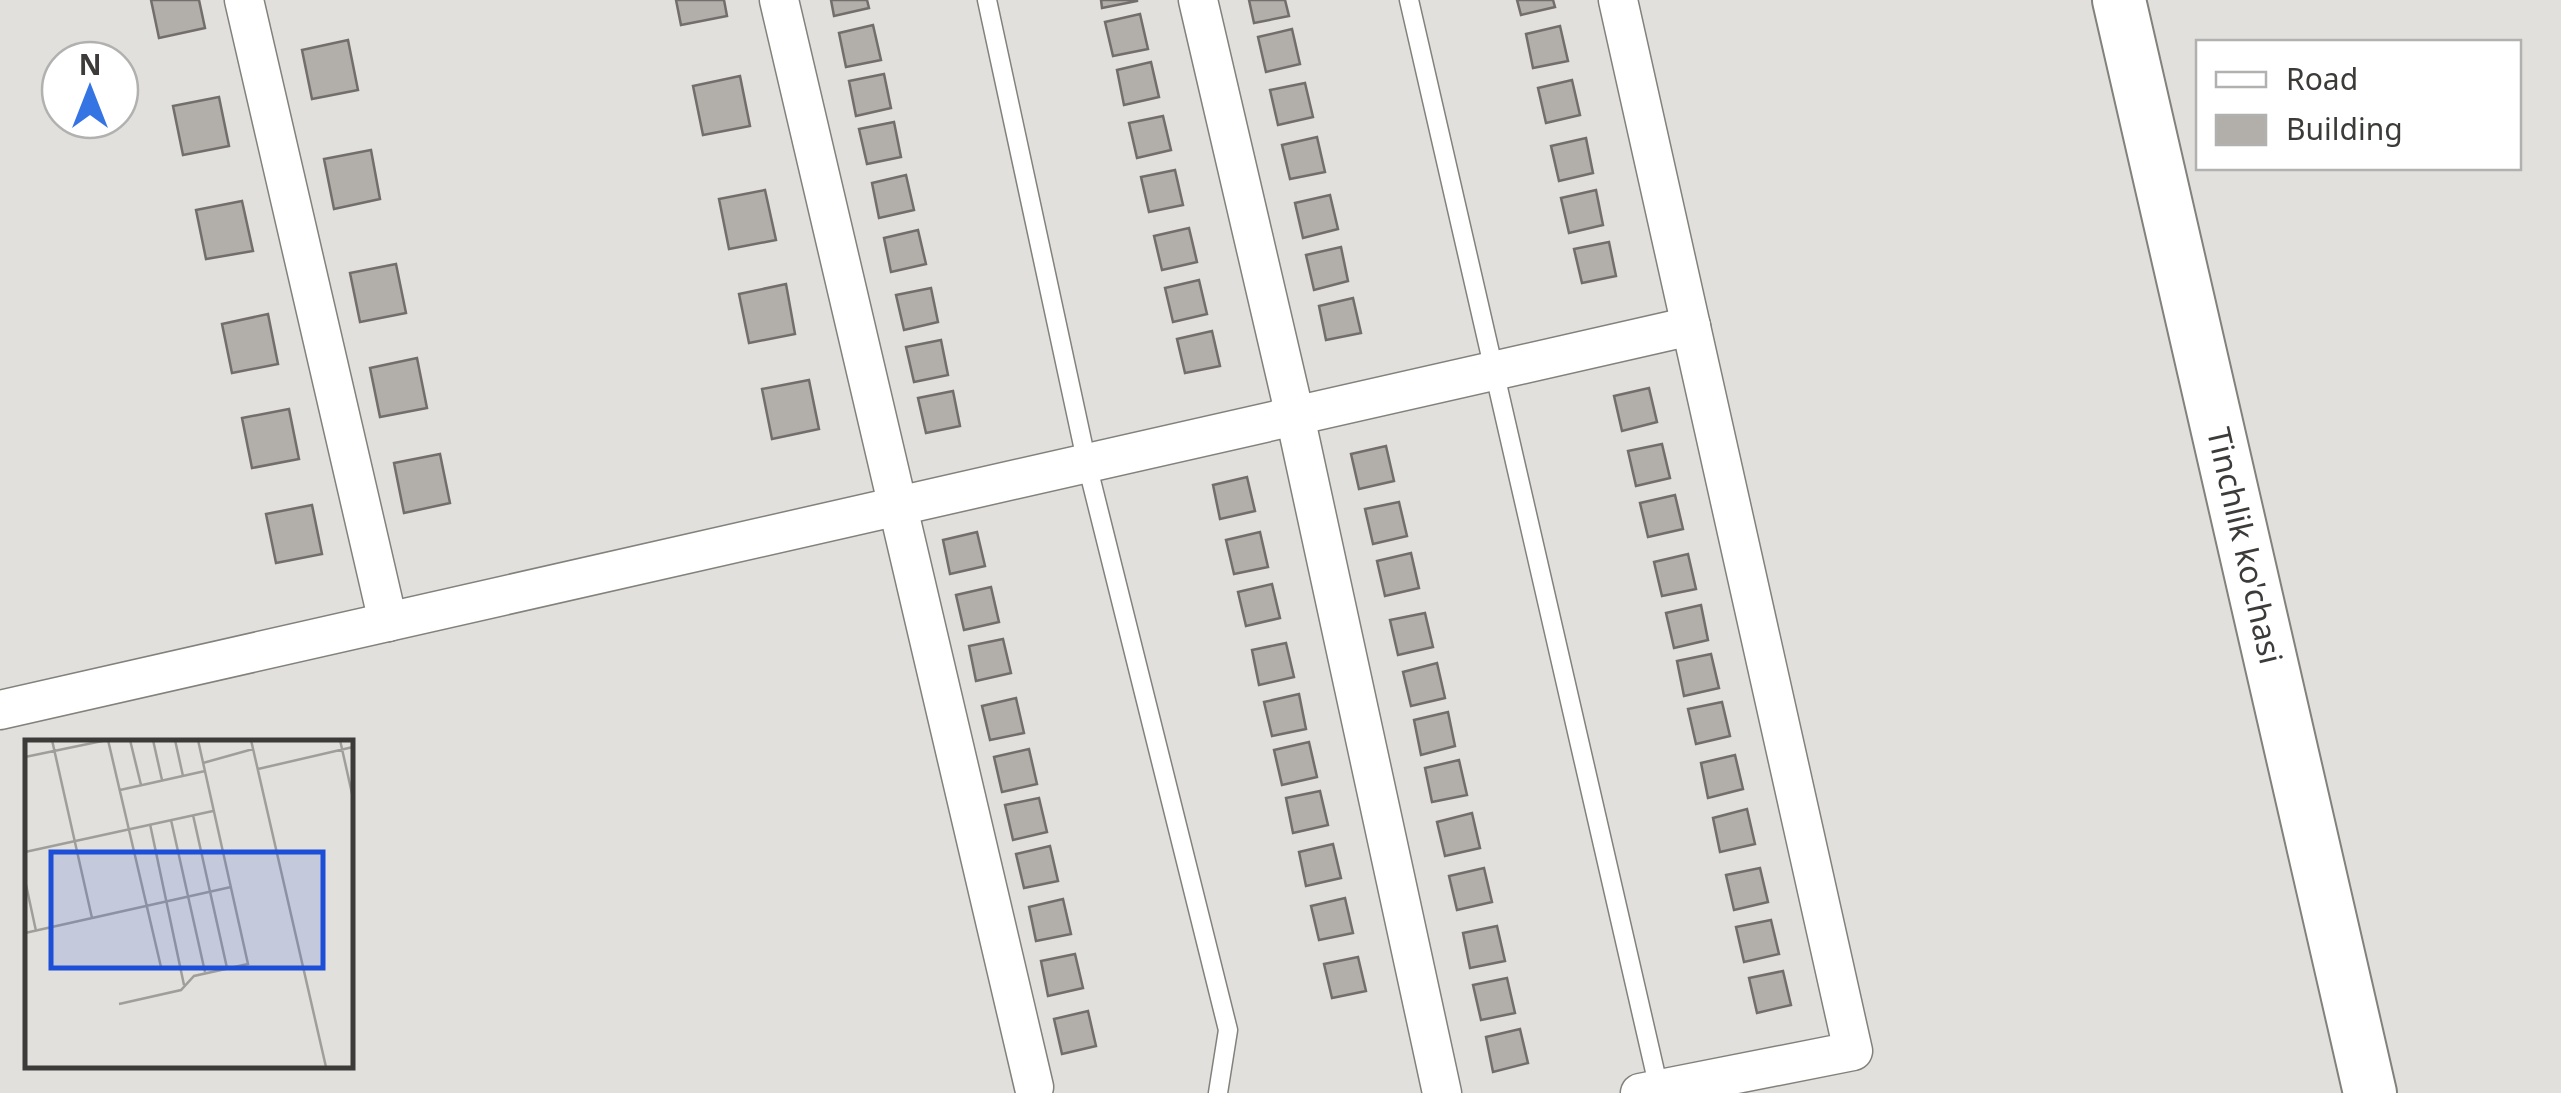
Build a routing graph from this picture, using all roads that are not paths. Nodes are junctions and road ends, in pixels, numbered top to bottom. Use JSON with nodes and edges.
{"nodes":[{"id":1,"x":244,"y":0,"type":"edge"},
{"id":2,"x":780,"y":0,"type":"edge"},
{"id":3,"x":987,"y":0,"type":"edge"},
{"id":4,"x":1198,"y":0,"type":"edge"},
{"id":5,"x":1409,"y":0,"type":"edge"},
{"id":6,"x":1618,"y":0,"type":"edge"},
{"id":7,"x":2119,"y":0,"type":"edge"},
{"id":8,"x":1691,"y":326,"type":"junction"},
{"id":9,"x":1493,"y":371,"type":"junction"},
{"id":10,"x":1296,"y":416,"type":"junction"},
{"id":11,"x":1087,"y":464,"type":"junction"},
{"id":12,"x":897,"y":506,"type":"junction"},
{"id":13,"x":388,"y":622,"type":"junction"},
{"id":14,"x":0,"y":710,"type":"edge"},
{"id":15,"x":1034,"y":1087,"type":"dead end"},
{"id":16,"x":1649,"y":1091,"type":"edge"},
{"id":17,"x":1218,"y":1093,"type":"edge"},
{"id":18,"x":1442,"y":1093,"type":"edge"},
{"id":19,"x":2370,"y":1093,"type":"edge"}],
"edges":[{"from":1,"to":13,"type":"street"},
{"from":2,"to":12,"type":"street"},
{"from":3,"to":11,"type":"lane"},
{"from":4,"to":10,"type":"street"},
{"from":5,"to":9,"type":"lane"},
{"from":6,"to":8,"type":"street"},
{"from":7,"to":19,"type":"main road","name":"Tinchlik ko'chasi"},
{"from":8,"to":9,"type":"street"},
{"from":8,"to":16,"type":"street"},
{"from":9,"to":10,"type":"street"},
{"from":9,"to":16,"type":"lane"},
{"from":10,"to":11,"type":"street"},
{"from":10,"to":18,"type":"street"},
{"from":11,"to":12,"type":"street"},
{"from":11,"to":17,"type":"lane"},
{"from":12,"to":13,"type":"street"},
{"from":12,"to":15,"type":"street"},
{"from":13,"to":14,"type":"street"}]}
